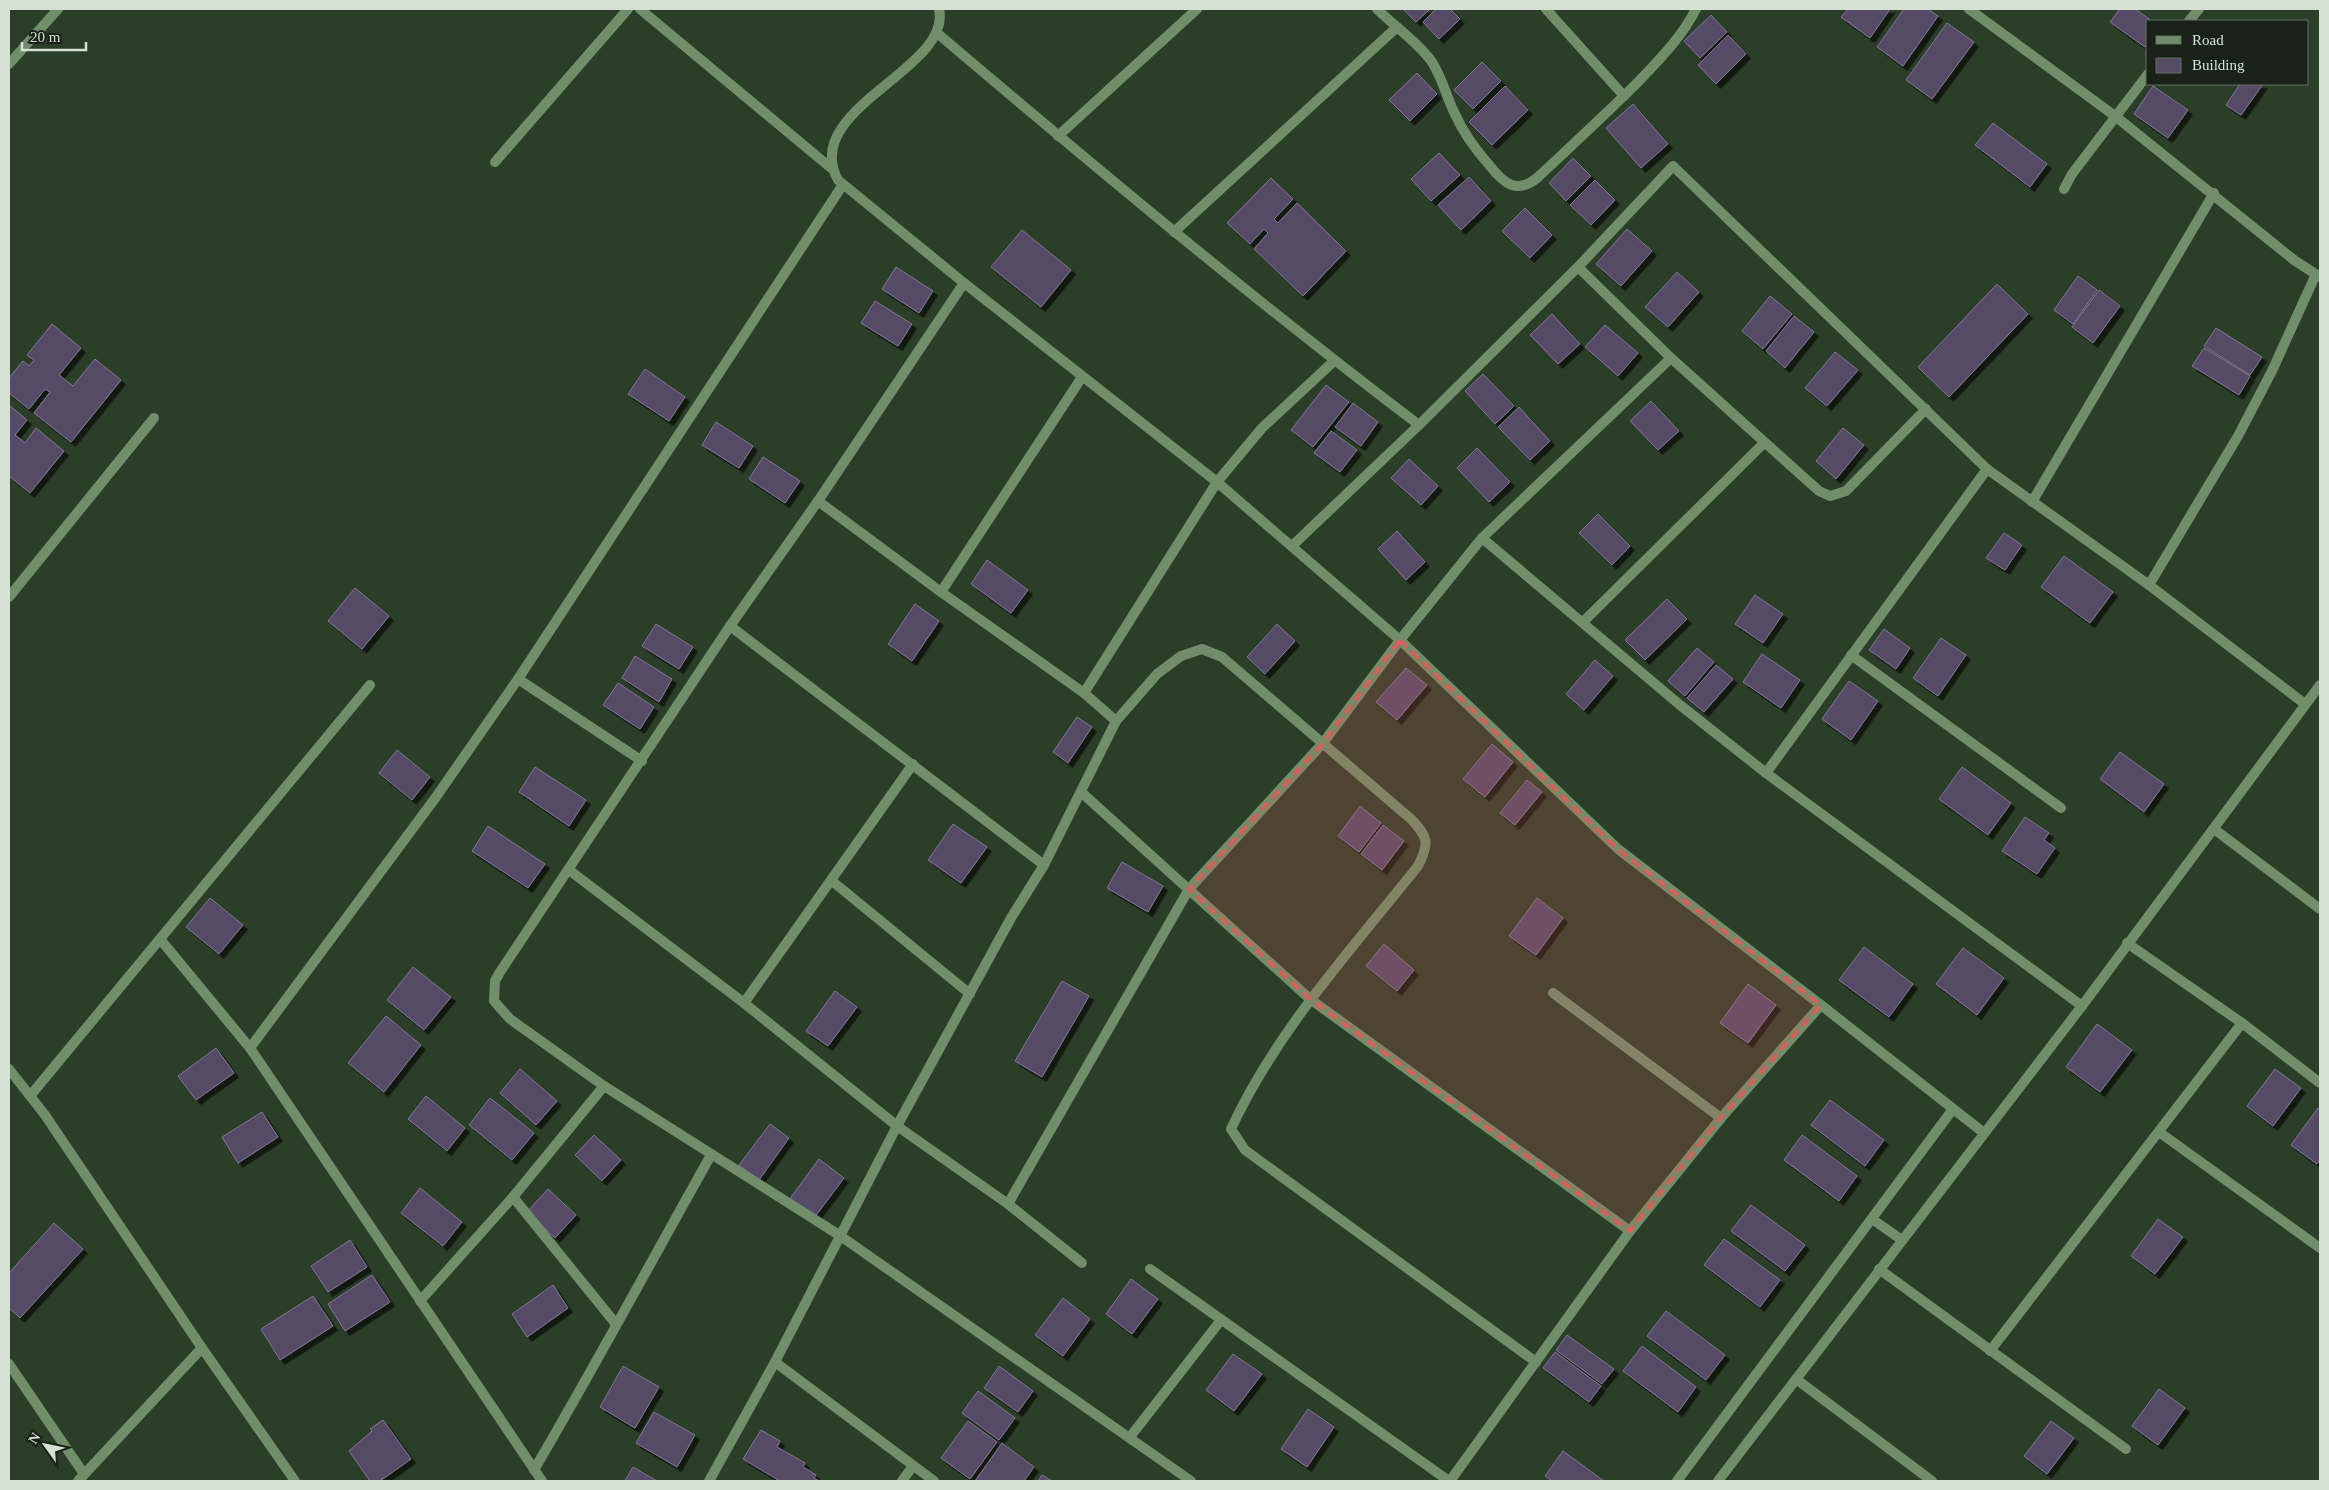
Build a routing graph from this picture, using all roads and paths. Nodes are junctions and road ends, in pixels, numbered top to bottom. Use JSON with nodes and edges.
{"nodes":[{"id":1,"x":58,"y":9,"type":"edge"},
{"id":2,"x":628,"y":9,"type":"edge"},
{"id":3,"x":640,"y":9,"type":"edge"},
{"id":4,"x":939,"y":9,"type":"edge"},
{"id":5,"x":1197,"y":9,"type":"edge"},
{"id":6,"x":1377,"y":9,"type":"edge"},
{"id":7,"x":1546,"y":9,"type":"edge"},
{"id":8,"x":1696,"y":9,"type":"edge"},
{"id":9,"x":1969,"y":9,"type":"edge"},
{"id":10,"x":2199,"y":9,"type":"edge"},
{"id":11,"x":2190,"y":20,"type":"edge"},
{"id":12,"x":1396,"y":28,"type":"junction"},
{"id":13,"x":937,"y":33,"type":"junction"},
{"id":14,"x":9,"y":64,"type":"edge"},
{"id":15,"x":2146,"y":77,"type":"edge"},
{"id":16,"x":1624,"y":96,"type":"junction"},
{"id":17,"x":2115,"y":116,"type":"junction"},
{"id":18,"x":1058,"y":136,"type":"junction"},
{"id":19,"x":496,"y":162,"type":"dead end"},
{"id":20,"x":832,"y":168,"type":"junction"},
{"id":21,"x":842,"y":186,"type":"junction"},
{"id":22,"x":2064,"y":189,"type":"dead end"},
{"id":23,"x":2214,"y":193,"type":"junction"},
{"id":24,"x":1174,"y":232,"type":"junction"},
{"id":25,"x":1578,"y":267,"type":"junction"},
{"id":26,"x":2318,"y":276,"type":"edge"},
{"id":27,"x":964,"y":283,"type":"junction"},
{"id":28,"x":1671,"y":358,"type":"junction"},
{"id":29,"x":1334,"y":361,"type":"junction"},
{"id":30,"x":1082,"y":377,"type":"junction"},
{"id":31,"x":1926,"y":409,"type":"junction"},
{"id":32,"x":154,"y":418,"type":"dead end"},
{"id":33,"x":1419,"y":425,"type":"junction"},
{"id":34,"x":1764,"y":442,"type":"junction"},
{"id":35,"x":1987,"y":469,"type":"junction"},
{"id":36,"x":1217,"y":482,"type":"junction"},
{"id":37,"x":818,"y":501,"type":"junction"},
{"id":38,"x":2032,"y":502,"type":"junction"},
{"id":39,"x":1482,"y":538,"type":"junction"},
{"id":40,"x":1292,"y":546,"type":"junction"},
{"id":41,"x":2149,"y":585,"type":"junction"},
{"id":42,"x":941,"y":592,"type":"junction"},
{"id":43,"x":9,"y":597,"type":"edge"},
{"id":44,"x":1584,"y":621,"type":"junction"},
{"id":45,"x":730,"y":626,"type":"junction"},
{"id":46,"x":1400,"y":640,"type":"junction"},
{"id":47,"x":1852,"y":655,"type":"junction"},
{"id":48,"x":518,"y":679,"type":"junction"},
{"id":49,"x":2320,"y":684,"type":"edge"},
{"id":50,"x":370,"y":685,"type":"dead end"},
{"id":51,"x":1084,"y":693,"type":"junction"},
{"id":52,"x":2305,"y":704,"type":"junction"},
{"id":53,"x":1116,"y":720,"type":"junction"},
{"id":54,"x":1323,"y":743,"type":"junction"},
{"id":55,"x":642,"y":761,"type":"junction"},
{"id":56,"x":914,"y":764,"type":"junction"},
{"id":57,"x":1766,"y":773,"type":"junction"},
{"id":58,"x":1082,"y":792,"type":"junction"},
{"id":59,"x":2061,"y":808,"type":"dead end"},
{"id":60,"x":2214,"y":829,"type":"junction"},
{"id":61,"x":1044,"y":865,"type":"junction"},
{"id":62,"x":569,"y":870,"type":"junction"},
{"id":63,"x":832,"y":880,"type":"junction"},
{"id":64,"x":1189,"y":889,"type":"junction"},
{"id":65,"x":2320,"y":909,"type":"edge"},
{"id":66,"x":160,"y":939,"type":"junction"},
{"id":67,"x":2127,"y":943,"type":"junction"},
{"id":68,"x":970,"y":994,"type":"junction"},
{"id":69,"x":1553,"y":994,"type":"dead end"},
{"id":70,"x":1310,"y":998,"type":"junction"},
{"id":71,"x":744,"y":1003,"type":"junction"},
{"id":72,"x":1822,"y":1005,"type":"junction"},
{"id":73,"x":2082,"y":1006,"type":"junction"},
{"id":74,"x":2242,"y":1022,"type":"junction"},
{"id":75,"x":250,"y":1048,"type":"junction"},
{"id":76,"x":9,"y":1069,"type":"edge"},
{"id":77,"x":2320,"y":1083,"type":"edge"},
{"id":78,"x":604,"y":1086,"type":"junction"},
{"id":79,"x":30,"y":1096,"type":"junction"},
{"id":80,"x":1953,"y":1109,"type":"junction"},
{"id":81,"x":1721,"y":1118,"type":"junction"},
{"id":82,"x":897,"y":1126,"type":"junction"},
{"id":83,"x":2159,"y":1132,"type":"junction"},
{"id":84,"x":1984,"y":1133,"type":"junction"},
{"id":85,"x":711,"y":1155,"type":"junction"},
{"id":86,"x":513,"y":1197,"type":"junction"},
{"id":87,"x":1008,"y":1204,"type":"junction"},
{"id":88,"x":1872,"y":1219,"type":"junction"},
{"id":89,"x":1630,"y":1231,"type":"junction"},
{"id":90,"x":839,"y":1235,"type":"junction"},
{"id":91,"x":1902,"y":1240,"type":"junction"},
{"id":92,"x":2320,"y":1248,"type":"edge"},
{"id":93,"x":1082,"y":1264,"type":"dead end"},
{"id":94,"x":1150,"y":1269,"type":"dead end"},
{"id":95,"x":1879,"y":1269,"type":"junction"},
{"id":96,"x":420,"y":1301,"type":"junction"},
{"id":97,"x":1221,"y":1320,"type":"junction"},
{"id":98,"x":616,"y":1324,"type":"junction"},
{"id":99,"x":202,"y":1348,"type":"junction"},
{"id":100,"x":1990,"y":1351,"type":"junction"},
{"id":101,"x":775,"y":1362,"type":"junction"},
{"id":102,"x":1536,"y":1362,"type":"junction"},
{"id":103,"x":9,"y":1364,"type":"edge"},
{"id":104,"x":1796,"y":1379,"type":"junction"},
{"id":105,"x":1130,"y":1437,"type":"junction"},
{"id":106,"x":2126,"y":1449,"type":"dead end"},
{"id":107,"x":913,"y":1466,"type":"junction"},
{"id":108,"x":534,"y":1470,"type":"junction"},
{"id":109,"x":81,"y":1478,"type":"edge"},
{"id":110,"x":295,"y":1481,"type":"edge"},
{"id":111,"x":542,"y":1481,"type":"edge"},
{"id":112,"x":709,"y":1481,"type":"edge"},
{"id":113,"x":902,"y":1481,"type":"edge"},
{"id":114,"x":934,"y":1481,"type":"edge"},
{"id":115,"x":1191,"y":1481,"type":"edge"},
{"id":116,"x":1450,"y":1481,"type":"edge"},
{"id":117,"x":1678,"y":1481,"type":"edge"},
{"id":118,"x":1718,"y":1481,"type":"edge"},
{"id":119,"x":1932,"y":1481,"type":"edge"}],
"edges":[{"from":1,"to":14,"type":"street"},
{"from":2,"to":19,"type":"street"},
{"from":3,"to":20,"type":"street"},
{"from":4,"to":13,"type":"street"},
{"from":5,"to":18,"type":"street"},
{"from":6,"to":12,"type":"street"},
{"from":7,"to":16,"type":"street"},
{"from":8,"to":16,"type":"street"},
{"from":9,"to":17,"type":"street"},
{"from":10,"to":11,"type":"street"},
{"from":12,"to":16,"type":"street"},
{"from":12,"to":24,"type":"street"},
{"from":13,"to":18,"type":"street"},
{"from":13,"to":20,"type":"street"},
{"from":15,"to":17,"type":"street"},
{"from":17,"to":22,"type":"street"},
{"from":17,"to":23,"type":"street"},
{"from":18,"to":24,"type":"street"},
{"from":20,"to":21,"type":"street"},
{"from":21,"to":27,"type":"street"},
{"from":21,"to":48,"type":"street"},
{"from":23,"to":26,"type":"street"},
{"from":23,"to":38,"type":"street"},
{"from":24,"to":29,"type":"street"},
{"from":25,"to":28,"type":"street"},
{"from":25,"to":31,"type":"street"},
{"from":25,"to":33,"type":"street"},
{"from":26,"to":41,"type":"street"},
{"from":27,"to":30,"type":"street"},
{"from":27,"to":37,"type":"street"},
{"from":28,"to":34,"type":"street"},
{"from":28,"to":39,"type":"street"},
{"from":29,"to":33,"type":"street"},
{"from":29,"to":36,"type":"street"},
{"from":30,"to":36,"type":"street"},
{"from":30,"to":42,"type":"street"},
{"from":31,"to":34,"type":"street"},
{"from":31,"to":35,"type":"street"},
{"from":32,"to":43,"type":"street"},
{"from":33,"to":40,"type":"street"},
{"from":34,"to":44,"type":"street"},
{"from":35,"to":38,"type":"street"},
{"from":35,"to":47,"type":"street"},
{"from":36,"to":40,"type":"street"},
{"from":36,"to":51,"type":"street"},
{"from":37,"to":42,"type":"street"},
{"from":37,"to":45,"type":"street"},
{"from":38,"to":41,"type":"street"},
{"from":39,"to":44,"type":"street"},
{"from":39,"to":46,"type":"street"},
{"from":40,"to":46,"type":"street"},
{"from":41,"to":52,"type":"street"},
{"from":42,"to":51,"type":"street"},
{"from":44,"to":57,"type":"street"},
{"from":45,"to":55,"type":"street"},
{"from":45,"to":56,"type":"street"},
{"from":46,"to":54,"type":"street"},
{"from":46,"to":72,"type":"street"},
{"from":47,"to":57,"type":"street"},
{"from":47,"to":59,"type":"street"},
{"from":48,"to":55,"type":"street"},
{"from":48,"to":75,"type":"street"},
{"from":49,"to":52,"type":"street"},
{"from":50,"to":66,"type":"street"},
{"from":51,"to":53,"type":"street"},
{"from":52,"to":60,"type":"street"},
{"from":53,"to":54,"type":"street"},
{"from":53,"to":58,"type":"street"},
{"from":54,"to":64,"type":"street"},
{"from":54,"to":70,"type":"street"},
{"from":55,"to":62,"type":"street"},
{"from":56,"to":61,"type":"street"},
{"from":56,"to":63,"type":"street"},
{"from":57,"to":73,"type":"street"},
{"from":58,"to":61,"type":"street"},
{"from":58,"to":64,"type":"street"},
{"from":60,"to":65,"type":"street"},
{"from":60,"to":67,"type":"street"},
{"from":61,"to":68,"type":"street"},
{"from":62,"to":71,"type":"street"},
{"from":62,"to":78,"type":"street"},
{"from":63,"to":68,"type":"street"},
{"from":63,"to":71,"type":"street"},
{"from":64,"to":70,"type":"street"},
{"from":64,"to":87,"type":"street"},
{"from":66,"to":75,"type":"street"},
{"from":66,"to":79,"type":"street"},
{"from":67,"to":73,"type":"street"},
{"from":67,"to":74,"type":"street"},
{"from":68,"to":82,"type":"street"},
{"from":69,"to":81,"type":"street"},
{"from":70,"to":89,"type":"street"},
{"from":70,"to":102,"type":"street"},
{"from":71,"to":82,"type":"street"},
{"from":72,"to":80,"type":"street"},
{"from":72,"to":81,"type":"street"},
{"from":73,"to":84,"type":"street"},
{"from":74,"to":77,"type":"street"},
{"from":74,"to":83,"type":"street"},
{"from":75,"to":96,"type":"street"},
{"from":76,"to":79,"type":"street"},
{"from":78,"to":85,"type":"street"},
{"from":78,"to":86,"type":"street"},
{"from":79,"to":99,"type":"street"},
{"from":80,"to":84,"type":"street"},
{"from":80,"to":88,"type":"street"},
{"from":81,"to":89,"type":"street"},
{"from":82,"to":87,"type":"street"},
{"from":82,"to":90,"type":"street"},
{"from":83,"to":92,"type":"street"},
{"from":83,"to":100,"type":"street"},
{"from":84,"to":91,"type":"street"},
{"from":85,"to":90,"type":"street"},
{"from":85,"to":98,"type":"street"},
{"from":86,"to":96,"type":"street"},
{"from":86,"to":98,"type":"street"},
{"from":87,"to":93,"type":"street"},
{"from":88,"to":91,"type":"street"},
{"from":88,"to":117,"type":"street"},
{"from":89,"to":102,"type":"street"},
{"from":90,"to":101,"type":"street"},
{"from":90,"to":105,"type":"street"},
{"from":91,"to":95,"type":"street"},
{"from":94,"to":97,"type":"street"},
{"from":95,"to":100,"type":"street"},
{"from":95,"to":104,"type":"street"},
{"from":96,"to":108,"type":"street"},
{"from":97,"to":105,"type":"street"},
{"from":97,"to":116,"type":"street"},
{"from":98,"to":108,"type":"street"},
{"from":99,"to":109,"type":"street"},
{"from":99,"to":110,"type":"street"},
{"from":100,"to":106,"type":"street"},
{"from":101,"to":107,"type":"street"},
{"from":101,"to":112,"type":"street"},
{"from":102,"to":116,"type":"street"},
{"from":103,"to":109,"type":"street"},
{"from":104,"to":118,"type":"street"},
{"from":104,"to":119,"type":"street"},
{"from":105,"to":115,"type":"street"},
{"from":107,"to":113,"type":"street"},
{"from":107,"to":114,"type":"street"},
{"from":108,"to":111,"type":"street"}]}
